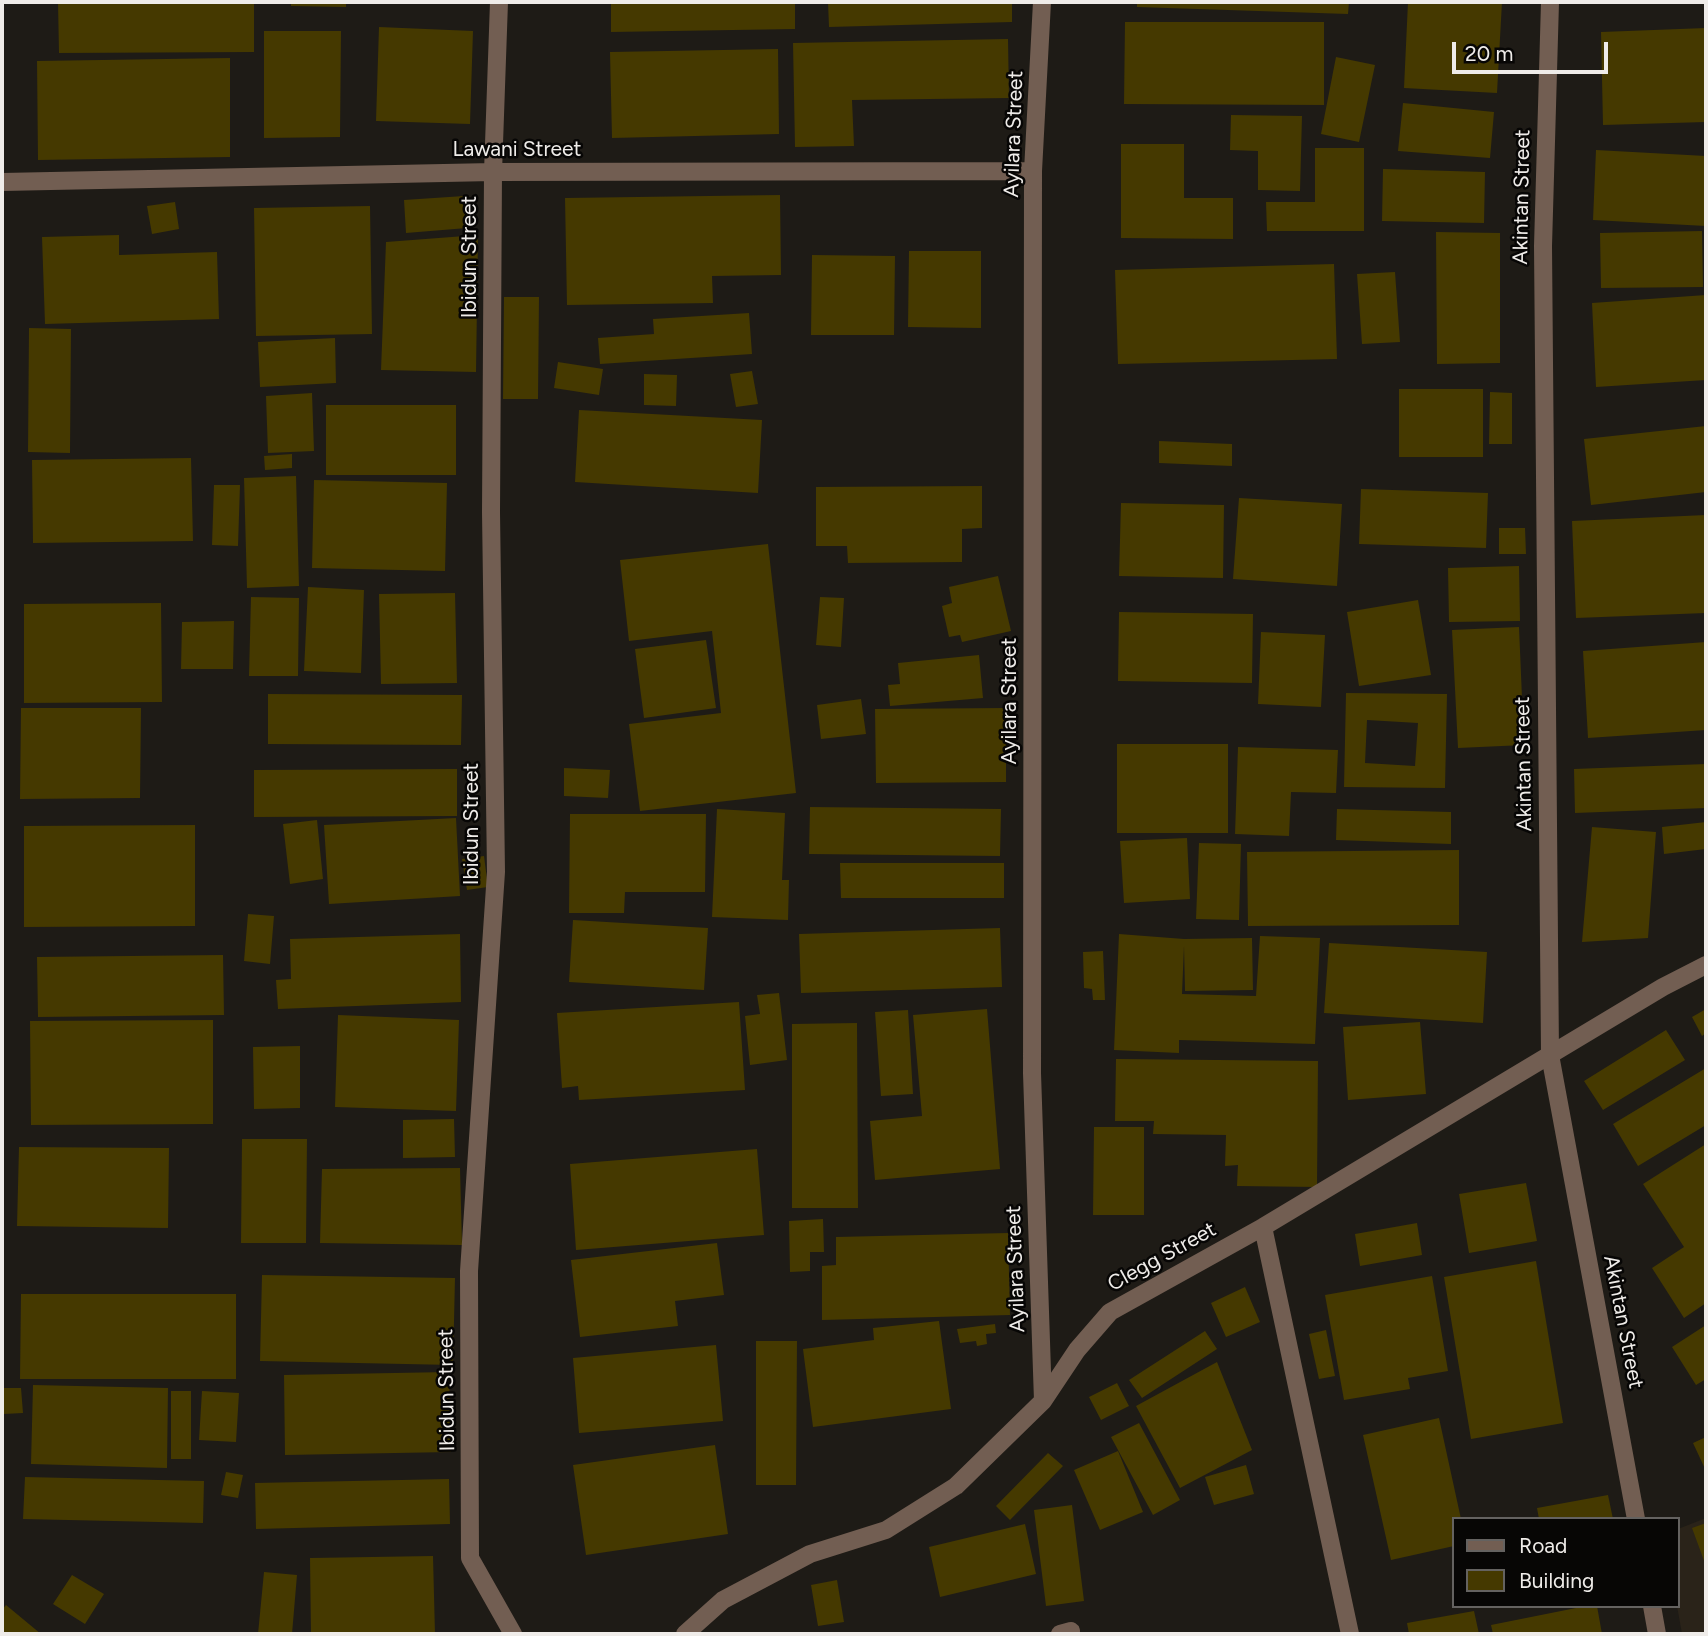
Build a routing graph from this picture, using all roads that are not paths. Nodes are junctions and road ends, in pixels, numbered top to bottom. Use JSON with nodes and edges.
{"nodes":[{"id":1,"x":499,"y":2,"type":"edge"},
{"id":2,"x":1042,"y":2,"type":"edge"},
{"id":3,"x":1549,"y":2,"type":"edge"},
{"id":4,"x":1033,"y":171,"type":"junction"},
{"id":5,"x":493,"y":172,"type":"junction"},
{"id":6,"x":2,"y":182,"type":"edge"},
{"id":7,"x":1706,"y":965,"type":"edge"},
{"id":8,"x":1550,"y":1055,"type":"junction"},
{"id":9,"x":1263,"y":1227,"type":"junction"},
{"id":10,"x":1043,"y":1401,"type":"junction"},
{"id":11,"x":1636,"y":1517,"type":"edge"},
{"id":12,"x":1652,"y":1608,"type":"edge"},
{"id":13,"x":513,"y":1634,"type":"edge"},
{"id":14,"x":685,"y":1634,"type":"edge"},
{"id":15,"x":1350,"y":1634,"type":"edge"},
{"id":16,"x":1657,"y":1634,"type":"edge"}],
"edges":[{"from":1,"to":5,"type":"street","name":"Ibidun Street"},
{"from":2,"to":4,"type":"street","name":"Ayilara Street"},
{"from":3,"to":8,"type":"street","name":"Akintan Street"},
{"from":4,"to":5,"type":"street","name":"Lawani Street"},
{"from":4,"to":10,"type":"street","name":"Ayilara Street"},
{"from":5,"to":6,"type":"street","name":"Lawani Street"},
{"from":5,"to":13,"type":"street","name":"Ibidun Street"},
{"from":7,"to":8,"type":"street","name":"Clegg Street"},
{"from":8,"to":9,"type":"street","name":"Clegg Street"},
{"from":8,"to":11,"type":"street","name":"Akintan Street"},
{"from":9,"to":10,"type":"street","name":"Clegg Street"},
{"from":9,"to":15,"type":"street"},
{"from":10,"to":14,"type":"street","name":"Clegg Street"},
{"from":12,"to":16,"type":"street"}]}
